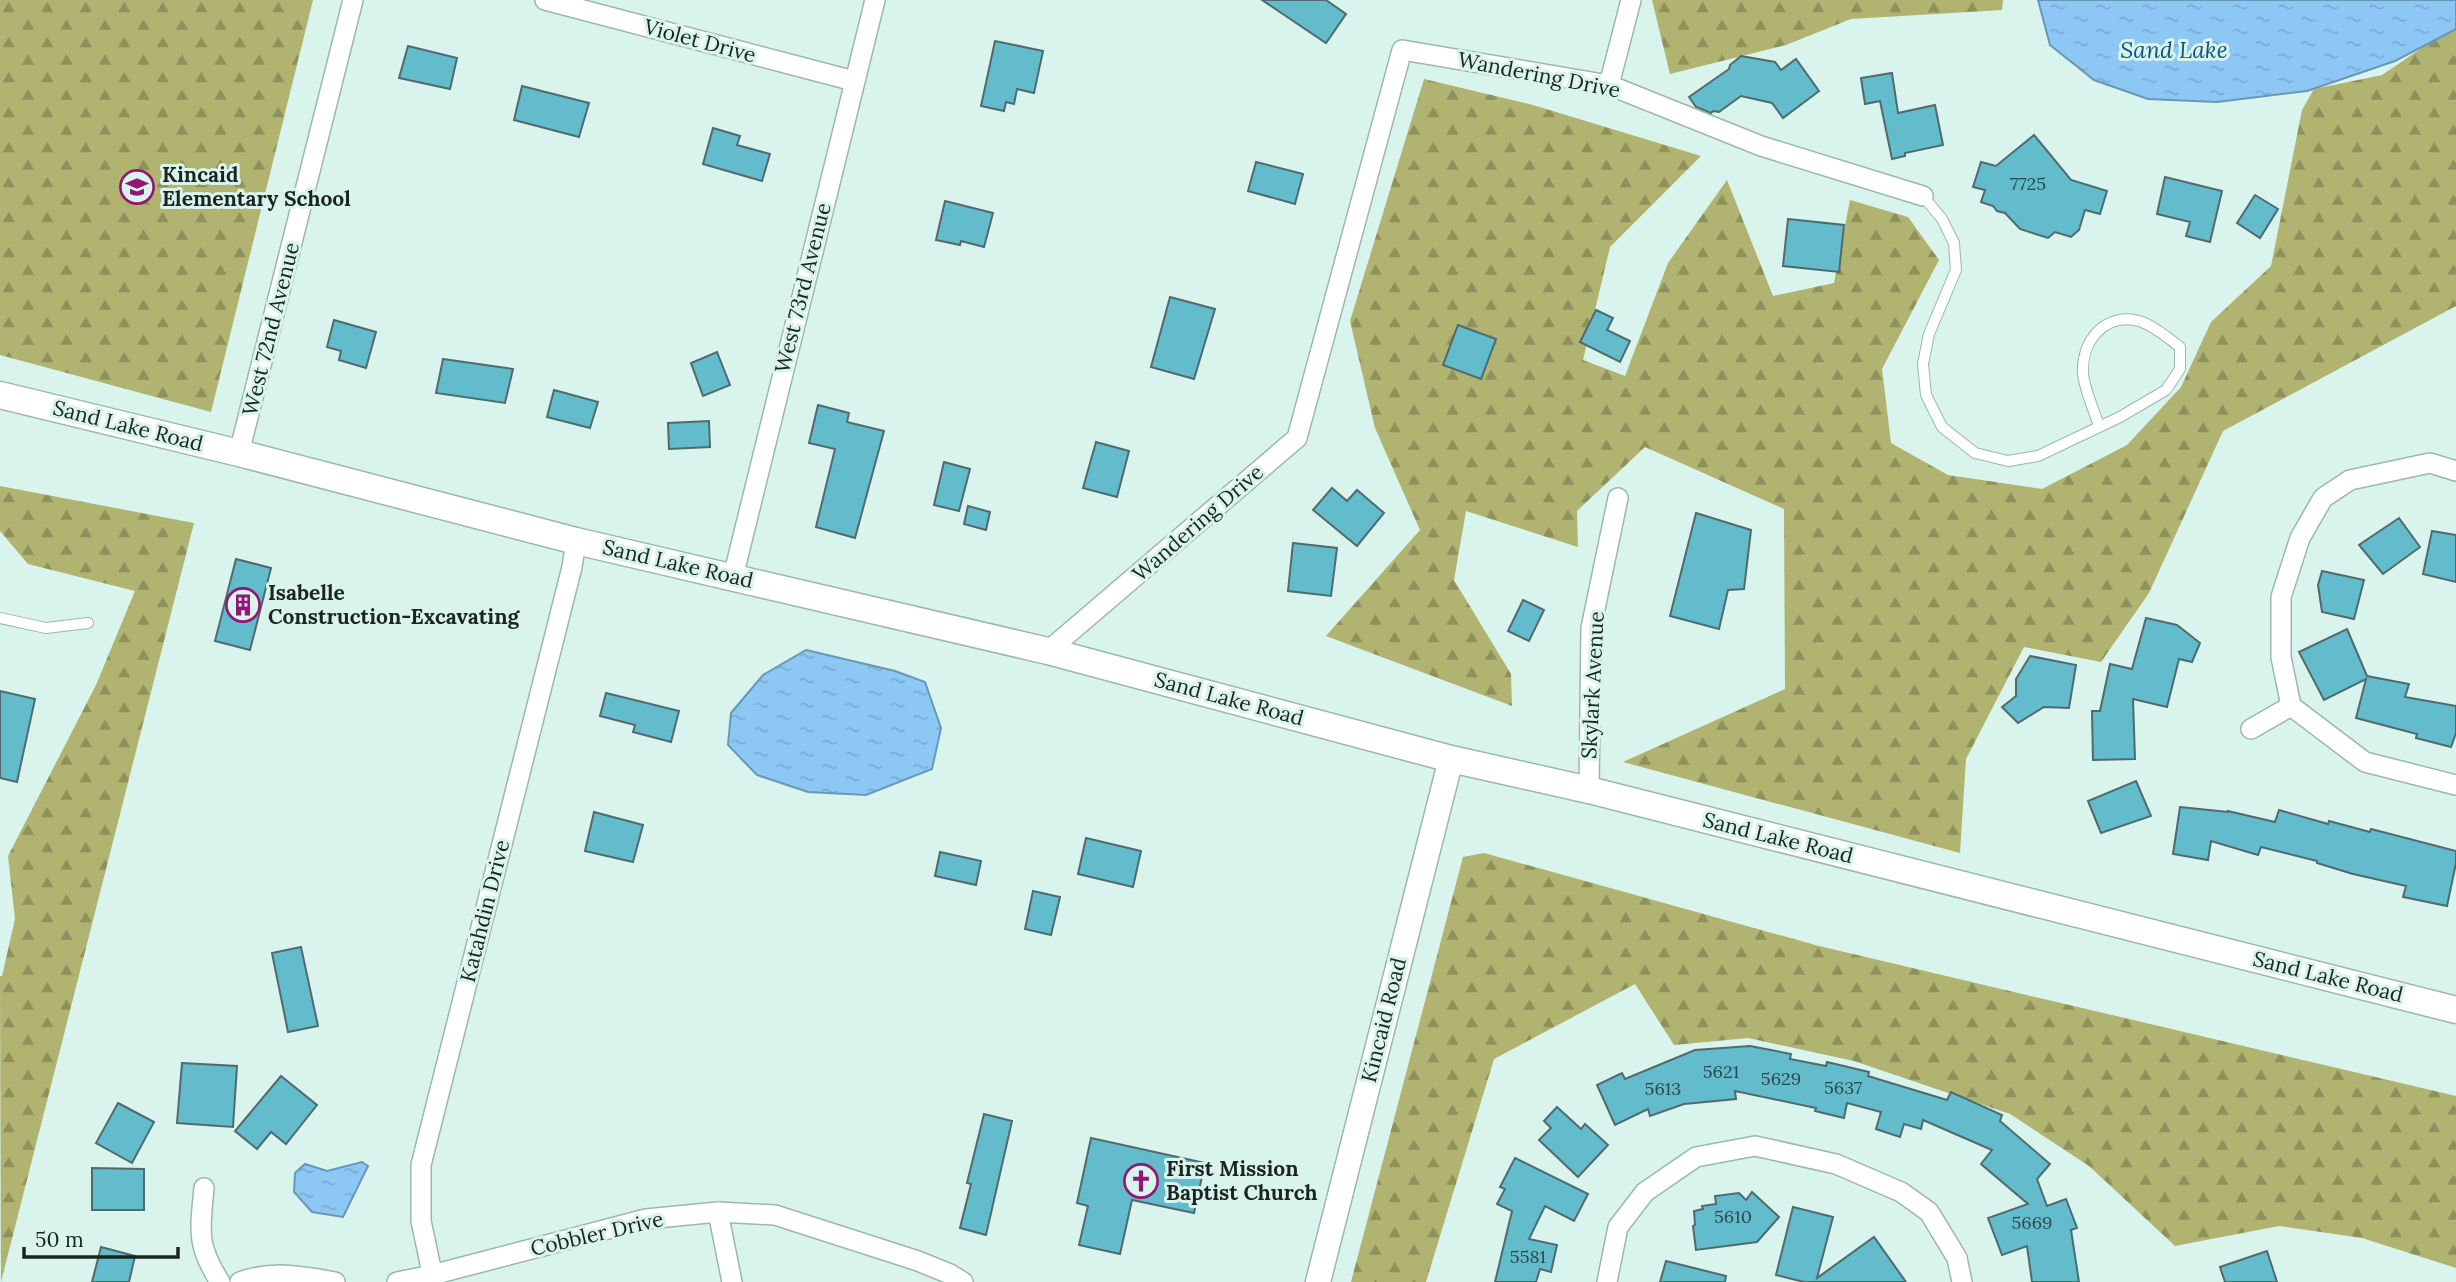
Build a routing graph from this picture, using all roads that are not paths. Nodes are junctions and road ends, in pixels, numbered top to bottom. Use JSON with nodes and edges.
{"nodes":[{"id":1,"x":353,"y":0,"type":"edge"},
{"id":2,"x":545,"y":0,"type":"edge"},
{"id":3,"x":875,"y":0,"type":"edge"},
{"id":4,"x":1631,"y":0,"type":"edge"},
{"id":5,"x":854,"y":81,"type":"junction"},
{"id":6,"x":1609,"y":85,"type":"junction"},
{"id":7,"x":1923,"y":196,"type":"joint"},
{"id":8,"x":0,"y":396,"type":"edge"},
{"id":9,"x":2098,"y":426,"type":"junction"},
{"id":10,"x":239,"y":453,"type":"junction"},
{"id":11,"x":2456,"y":471,"type":"edge"},
{"id":12,"x":1618,"y":498,"type":"dead end"},
{"id":13,"x":576,"y":541,"type":"junction"},
{"id":14,"x":733,"y":577,"type":"junction"},
{"id":15,"x":0,"y":618,"type":"edge"},
{"id":16,"x":89,"y":623,"type":"dead end"},
{"id":17,"x":1048,"y":651,"type":"junction"},
{"id":18,"x":2291,"y":706,"type":"junction"},
{"id":19,"x":2251,"y":729,"type":"dead end"},
{"id":20,"x":1451,"y":758,"type":"junction"},
{"id":21,"x":2456,"y":785,"type":"edge"},
{"id":22,"x":1589,"y":790,"type":"junction"},
{"id":23,"x":2456,"y":1010,"type":"edge"},
{"id":24,"x":204,"y":1188,"type":"dead end"},
{"id":25,"x":718,"y":1212,"type":"junction"},
{"id":26,"x":433,"y":1279,"type":"edge"},
{"id":27,"x":220,"y":1282,"type":"edge"},
{"id":28,"x":240,"y":1282,"type":"edge"},
{"id":29,"x":335,"y":1282,"type":"edge"},
{"id":30,"x":397,"y":1282,"type":"edge"},
{"id":31,"x":732,"y":1282,"type":"edge"},
{"id":32,"x":963,"y":1282,"type":"edge"},
{"id":33,"x":1318,"y":1282,"type":"edge"},
{"id":34,"x":1607,"y":1282,"type":"edge"},
{"id":35,"x":1962,"y":1282,"type":"edge"}],
"edges":[{"from":1,"to":10,"type":"street","name":"West 72nd Avenue"},
{"from":2,"to":5,"type":"street","name":"Violet Drive"},
{"from":3,"to":5,"type":"street","name":"West 73rd Avenue"},
{"from":4,"to":6,"type":"street"},
{"from":5,"to":14,"type":"street","name":"West 73rd Avenue"},
{"from":6,"to":7,"type":"street","name":"Wandering Drive"},
{"from":6,"to":17,"type":"street","name":"Wandering Drive"},
{"from":7,"to":9,"type":"lane","name":"Wandering Drive"},
{"from":8,"to":10,"type":"main road","name":"Sand Lake Road"},
{"from":9,"to":9,"type":"lane","name":"Wandering Drive"},
{"from":10,"to":13,"type":"main road","name":"Sand Lake Road"},
{"from":11,"to":18,"type":"street"},
{"from":12,"to":22,"type":"street","name":"Skylark Avenue"},
{"from":13,"to":14,"type":"main road","name":"Sand Lake Road"},
{"from":13,"to":26,"type":"street","name":"Katahdin Drive"},
{"from":14,"to":17,"type":"main road","name":"Sand Lake Road"},
{"from":15,"to":16,"type":"lane"},
{"from":17,"to":20,"type":"main road","name":"Sand Lake Road"},
{"from":18,"to":19,"type":"street"},
{"from":18,"to":21,"type":"street"},
{"from":20,"to":22,"type":"main road","name":"Sand Lake Road"},
{"from":20,"to":33,"type":"street","name":"Kincaid Road"},
{"from":22,"to":23,"type":"main road","name":"Sand Lake Road"},
{"from":24,"to":27,"type":"street"},
{"from":25,"to":26,"type":"street","name":"Cobbler Drive"},
{"from":25,"to":31,"type":"street"},
{"from":25,"to":32,"type":"street","name":"Cobbler Drive"},
{"from":26,"to":30,"type":"street","name":"Cobbler Drive"},
{"from":28,"to":29,"type":"street"},
{"from":34,"to":35,"type":"street"}]}
